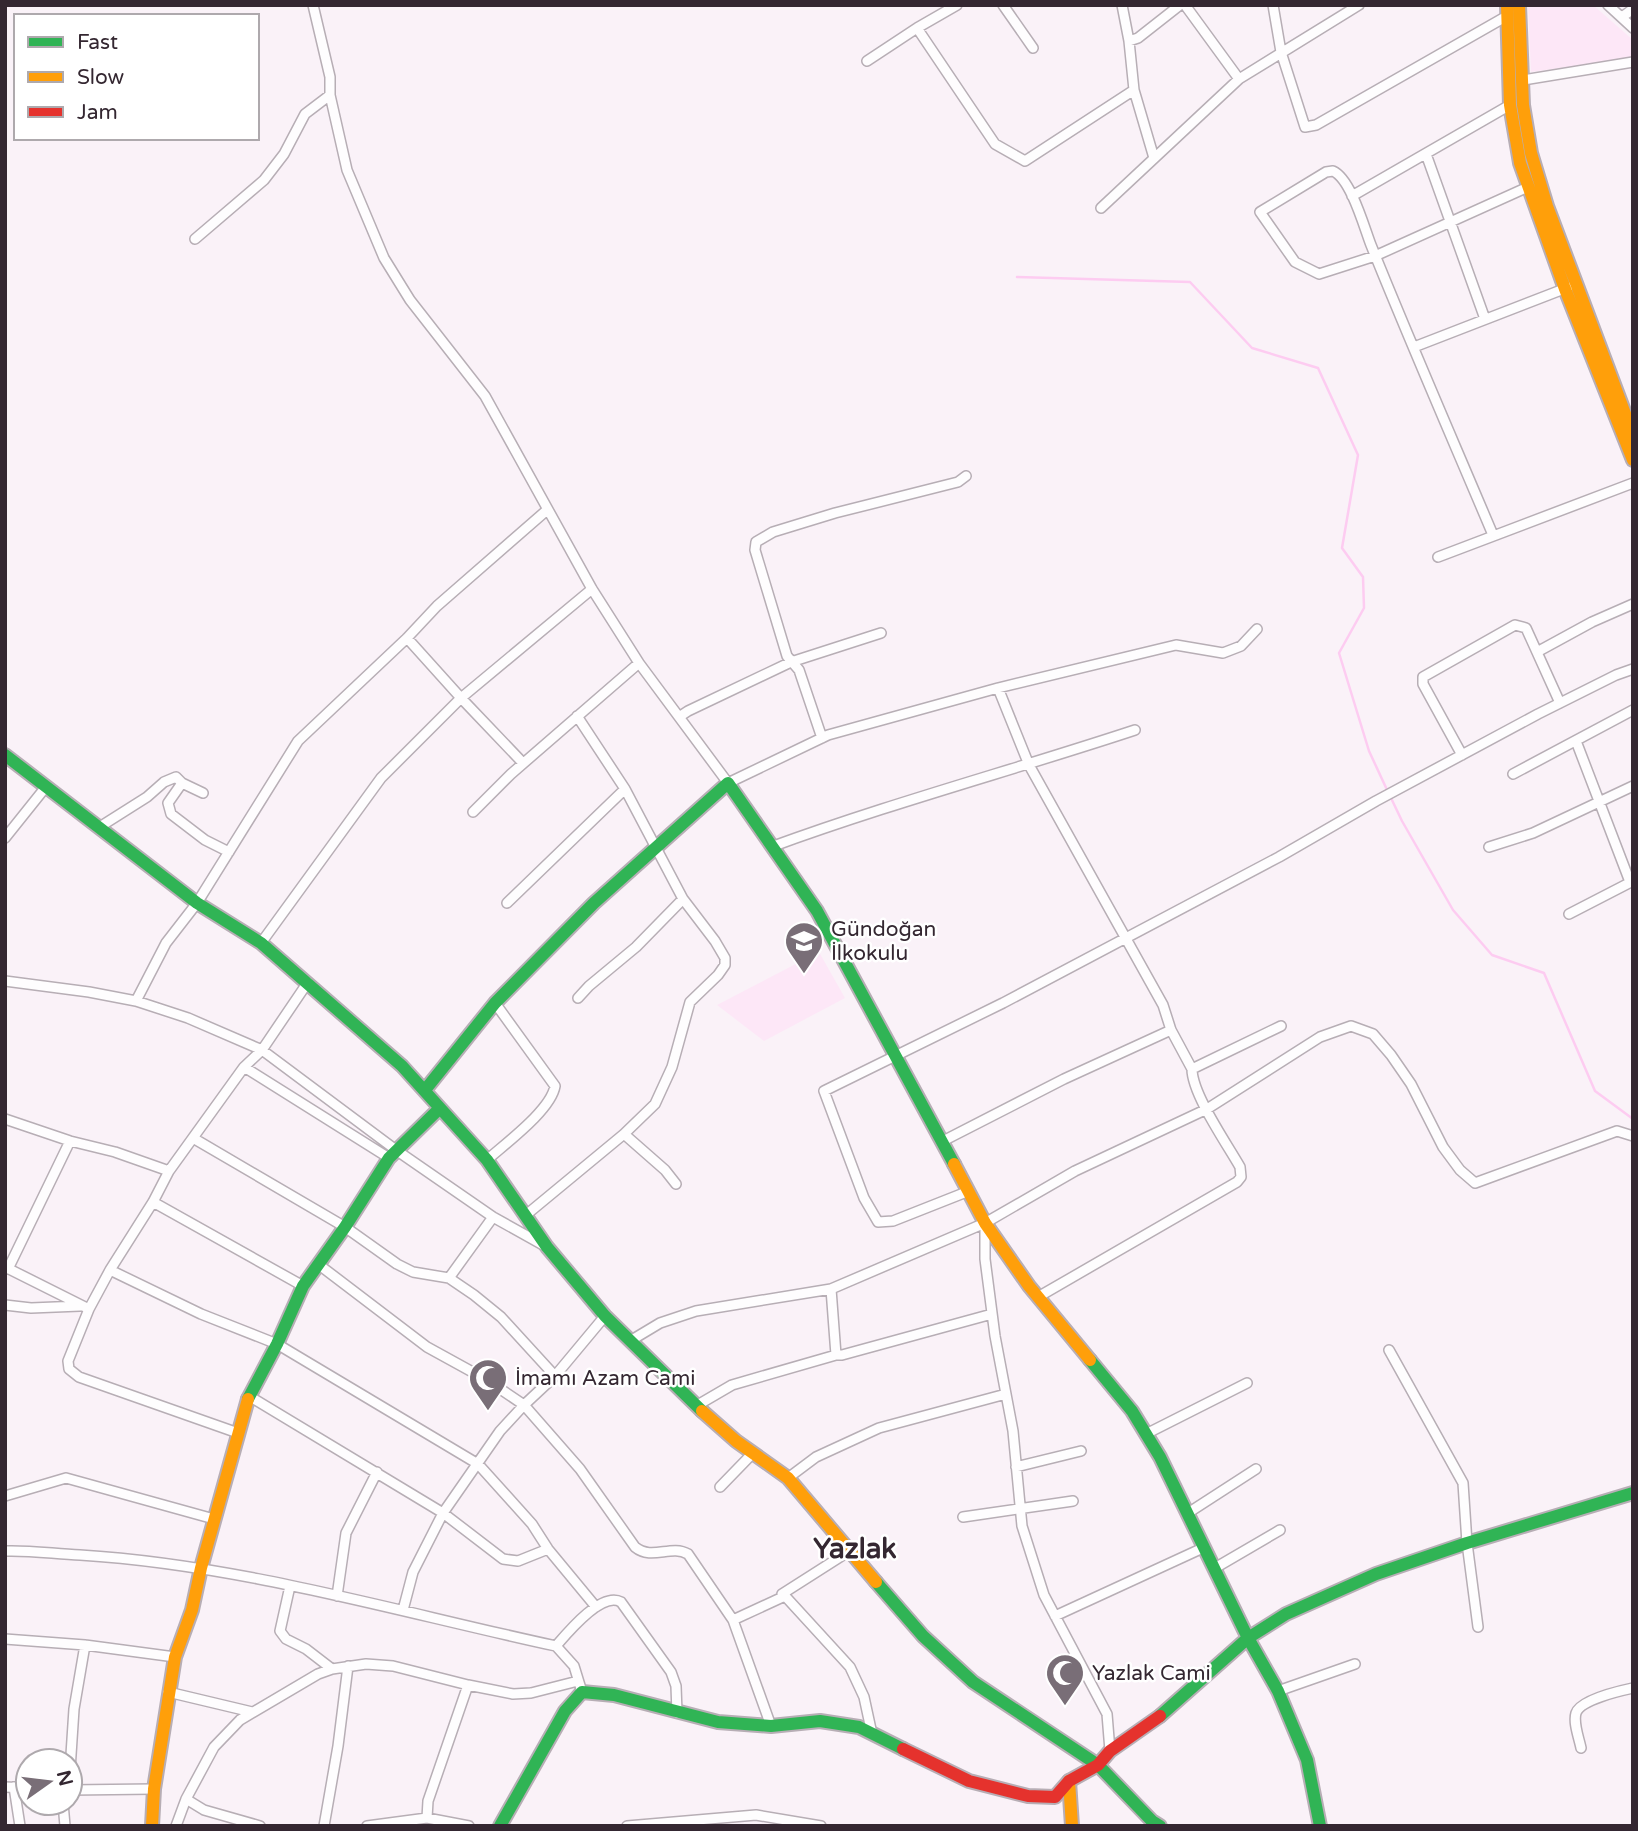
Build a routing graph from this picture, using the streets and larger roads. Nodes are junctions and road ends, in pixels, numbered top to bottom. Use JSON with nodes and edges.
{"nodes":[{"id":1,"x":313,"y":5,"type":"edge"},
{"id":2,"x":957,"y":5,"type":"edge"},
{"id":3,"x":1003,"y":5,"type":"edge"},
{"id":4,"x":1122,"y":5,"type":"edge"},
{"id":5,"x":1183,"y":5,"type":"edge"},
{"id":6,"x":1273,"y":5,"type":"edge"},
{"id":7,"x":1359,"y":5,"type":"edge"},
{"id":8,"x":1519,"y":5,"type":"edge"},
{"id":9,"x":1608,"y":5,"type":"edge"},
{"id":10,"x":1633,"y":9,"type":"edge"},
{"id":11,"x":1507,"y":11,"type":"edge"},
{"id":12,"x":1622,"y":17,"type":"junction"},
{"id":13,"x":917,"y":28,"type":"junction"},
{"id":14,"x":1633,"y":28,"type":"edge"},
{"id":15,"x":1129,"y":41,"type":"junction"},
{"id":16,"x":1033,"y":48,"type":"dead end"},
{"id":17,"x":1281,"y":52,"type":"junction"},
{"id":18,"x":867,"y":61,"type":"dead end"},
{"id":19,"x":1633,"y":62,"type":"edge"},
{"id":20,"x":1239,"y":79,"type":"junction"},
{"id":21,"x":1523,"y":80,"type":"junction"},
{"id":22,"x":1134,"y":90,"type":"junction"},
{"id":23,"x":331,"y":96,"type":"junction"},
{"id":24,"x":1510,"y":105,"type":"junction"},
{"id":25,"x":1426,"y":153,"type":"junction"},
{"id":26,"x":1154,"y":158,"type":"junction"},
{"id":27,"x":1528,"y":187,"type":"junction"},
{"id":28,"x":1352,"y":196,"type":"junction"},
{"id":29,"x":1101,"y":208,"type":"dead end"},
{"id":30,"x":1450,"y":223,"type":"junction"},
{"id":31,"x":195,"y":239,"type":"dead end"},
{"id":32,"x":1376,"y":256,"type":"junction"},
{"id":33,"x":1570,"y":286,"type":"junction"},
{"id":34,"x":1485,"y":319,"type":"junction"},
{"id":35,"x":1414,"y":348,"type":"junction"},
{"id":36,"x":1633,"y":435,"type":"edge"},
{"id":37,"x":1633,"y":460,"type":"edge"},
{"id":38,"x":966,"y":476,"type":"dead end"},
{"id":39,"x":1633,"y":484,"type":"edge"},
{"id":40,"x":547,"y":510,"type":"junction"},
{"id":41,"x":1493,"y":535,"type":"junction"},
{"id":42,"x":1438,"y":556,"type":"dead end"},
{"id":43,"x":592,"y":589,"type":"junction"},
{"id":44,"x":1633,"y":604,"type":"edge"},
{"id":45,"x":1257,"y":629,"type":"dead end"},
{"id":46,"x":881,"y":633,"type":"dead end"},
{"id":47,"x":407,"y":638,"type":"junction"},
{"id":48,"x":1537,"y":652,"type":"junction"},
{"id":49,"x":791,"y":662,"type":"junction"},
{"id":50,"x":639,"y":663,"type":"junction"},
{"id":51,"x":1633,"y":669,"type":"edge"},
{"id":52,"x":999,"y":688,"type":"junction"},
{"id":53,"x":461,"y":698,"type":"junction"},
{"id":54,"x":1560,"y":703,"type":"junction"},
{"id":55,"x":1633,"y":710,"type":"edge"},
{"id":56,"x":577,"y":716,"type":"junction"},
{"id":57,"x":679,"y":717,"type":"junction"},
{"id":58,"x":1135,"y":730,"type":"dead end"},
{"id":59,"x":822,"y":738,"type":"junction"},
{"id":60,"x":1576,"y":741,"type":"junction"},
{"id":61,"x":5,"y":755,"type":"edge"},
{"id":62,"x":1462,"y":755,"type":"junction"},
{"id":63,"x":523,"y":763,"type":"junction"},
{"id":64,"x":1029,"y":765,"type":"junction"},
{"id":65,"x":1513,"y":774,"type":"dead end"},
{"id":66,"x":181,"y":783,"type":"junction"},
{"id":67,"x":728,"y":783,"type":"junction"},
{"id":68,"x":1633,"y":786,"type":"edge"},
{"id":69,"x":45,"y":788,"type":"junction"},
{"id":70,"x":625,"y":789,"type":"junction"},
{"id":71,"x":203,"y":793,"type":"dead end"},
{"id":72,"x":1599,"y":802,"type":"junction"},
{"id":73,"x":473,"y":812,"type":"dead end"},
{"id":74,"x":98,"y":828,"type":"junction"},
{"id":75,"x":5,"y":838,"type":"edge"},
{"id":76,"x":657,"y":847,"type":"junction"},
{"id":77,"x":771,"y":847,"type":"junction"},
{"id":78,"x":1489,"y":848,"type":"dead end"},
{"id":79,"x":229,"y":852,"type":"junction"},
{"id":80,"x":1631,"y":882,"type":"edge"},
{"id":81,"x":683,"y":898,"type":"junction"},
{"id":82,"x":197,"y":903,"type":"junction"},
{"id":83,"x":507,"y":903,"type":"dead end"},
{"id":84,"x":1569,"y":914,"type":"dead end"},
{"id":85,"x":1125,"y":938,"type":"junction"},
{"id":86,"x":261,"y":943,"type":"junction"},
{"id":87,"x":5,"y":981,"type":"edge"},
{"id":88,"x":308,"y":982,"type":"junction"},
{"id":89,"x":578,"y":998,"type":"dead end"},
{"id":90,"x":136,"y":1001,"type":"junction"},
{"id":91,"x":495,"y":1003,"type":"junction"},
{"id":92,"x":1281,"y":1026,"type":"dead end"},
{"id":93,"x":1171,"y":1030,"type":"junction"},
{"id":94,"x":262,"y":1050,"type":"junction"},
{"id":95,"x":895,"y":1054,"type":"junction"},
{"id":96,"x":244,"y":1068,"type":"junction"},
{"id":97,"x":1192,"y":1069,"type":"junction"},
{"id":98,"x":425,"y":1090,"type":"junction"},
{"id":99,"x":440,"y":1108,"type":"junction"},
{"id":100,"x":1207,"y":1110,"type":"junction"},
{"id":101,"x":5,"y":1119,"type":"edge"},
{"id":102,"x":624,"y":1134,"type":"junction"},
{"id":103,"x":1633,"y":1136,"type":"edge"},
{"id":104,"x":193,"y":1138,"type":"junction"},
{"id":105,"x":943,"y":1140,"type":"junction"},
{"id":106,"x":70,"y":1141,"type":"junction"},
{"id":107,"x":392,"y":1154,"type":"junction"},
{"id":108,"x":487,"y":1160,"type":"junction"},
{"id":109,"x":169,"y":1171,"type":"junction"},
{"id":110,"x":676,"y":1184,"type":"dead end"},
{"id":111,"x":969,"y":1191,"type":"junction"},
{"id":112,"x":153,"y":1202,"type":"junction"},
{"id":113,"x":526,"y":1215,"type":"junction"},
{"id":114,"x":493,"y":1217,"type":"junction"},
{"id":115,"x":985,"y":1223,"type":"junction"},
{"id":116,"x":345,"y":1227,"type":"junction"},
{"id":117,"x":547,"y":1247,"type":"junction"},
{"id":118,"x":318,"y":1264,"type":"junction"},
{"id":119,"x":7,"y":1268,"type":"edge"},
{"id":120,"x":110,"y":1270,"type":"junction"},
{"id":121,"x":449,"y":1278,"type":"junction"},
{"id":122,"x":303,"y":1286,"type":"junction"},
{"id":123,"x":831,"y":1289,"type":"junction"},
{"id":124,"x":1038,"y":1297,"type":"junction"},
{"id":125,"x":5,"y":1305,"type":"edge"},
{"id":126,"x":85,"y":1308,"type":"junction"},
{"id":127,"x":992,"y":1314,"type":"junction"},
{"id":128,"x":605,"y":1317,"type":"junction"},
{"id":129,"x":630,"y":1340,"type":"junction"},
{"id":130,"x":277,"y":1343,"type":"junction"},
{"id":131,"x":1390,"y":1350,"type":"dead end"},
{"id":132,"x":836,"y":1355,"type":"junction"},
{"id":133,"x":555,"y":1376,"type":"junction"},
{"id":134,"x":1247,"y":1382,"type":"dead end"},
{"id":135,"x":1006,"y":1394,"type":"junction"},
{"id":136,"x":249,"y":1396,"type":"junction"},
{"id":137,"x":524,"y":1405,"type":"junction"},
{"id":138,"x":696,"y":1406,"type":"junction"},
{"id":139,"x":238,"y":1433,"type":"junction"},
{"id":140,"x":1146,"y":1434,"type":"junction"},
{"id":141,"x":1081,"y":1451,"type":"dead end"},
{"id":142,"x":752,"y":1454,"type":"junction"},
{"id":143,"x":478,"y":1464,"type":"junction"},
{"id":144,"x":1016,"y":1467,"type":"junction"},
{"id":145,"x":1256,"y":1469,"type":"dead end"},
{"id":146,"x":377,"y":1472,"type":"junction"},
{"id":147,"x":788,"y":1478,"type":"junction"},
{"id":148,"x":720,"y":1488,"type":"dead end"},
{"id":149,"x":1633,"y":1493,"type":"edge"},
{"id":150,"x":5,"y":1496,"type":"edge"},
{"id":151,"x":1073,"y":1501,"type":"dead end"},
{"id":152,"x":1020,"y":1510,"type":"junction"},
{"id":153,"x":443,"y":1513,"type":"junction"},
{"id":154,"x":1188,"y":1513,"type":"junction"},
{"id":155,"x":963,"y":1517,"type":"dead end"},
{"id":156,"x":214,"y":1519,"type":"junction"},
{"id":157,"x":1280,"y":1530,"type":"dead end"},
{"id":158,"x":1466,"y":1544,"type":"junction"},
{"id":159,"x":1205,"y":1547,"type":"junction"},
{"id":160,"x":548,"y":1549,"type":"junction"},
{"id":161,"x":852,"y":1550,"type":"junction"},
{"id":162,"x":5,"y":1551,"type":"edge"},
{"id":163,"x":201,"y":1568,"type":"junction"},
{"id":164,"x":1216,"y":1568,"type":"junction"},
{"id":165,"x":290,"y":1586,"type":"junction"},
{"id":166,"x":785,"y":1595,"type":"junction"},
{"id":167,"x":337,"y":1596,"type":"junction"},
{"id":168,"x":596,"y":1607,"type":"junction"},
{"id":169,"x":403,"y":1610,"type":"junction"},
{"id":170,"x":1055,"y":1616,"type":"junction"},
{"id":171,"x":733,"y":1620,"type":"junction"},
{"id":172,"x":1478,"y":1627,"type":"dead end"},
{"id":173,"x":1248,"y":1638,"type":"junction"},
{"id":174,"x":5,"y":1639,"type":"edge"},
{"id":175,"x":85,"y":1645,"type":"junction"},
{"id":176,"x":556,"y":1646,"type":"junction"},
{"id":177,"x":175,"y":1657,"type":"junction"},
{"id":178,"x":1354,"y":1664,"type":"dead end"},
{"id":179,"x":348,"y":1666,"type":"junction"},
{"id":180,"x":331,"y":1669,"type":"junction"},
{"id":181,"x":468,"y":1685,"type":"junction"},
{"id":182,"x":580,"y":1687,"type":"junction"},
{"id":183,"x":1633,"y":1688,"type":"edge"},
{"id":184,"x":1278,"y":1691,"type":"junction"},
{"id":185,"x":168,"y":1692,"type":"junction"},
{"id":186,"x":252,"y":1712,"type":"junction"},
{"id":187,"x":677,"y":1713,"type":"junction"},
{"id":188,"x":771,"y":1726,"type":"junction"},
{"id":189,"x":872,"y":1734,"type":"junction"},
{"id":190,"x":72,"y":1747,"type":"edge"},
{"id":191,"x":1581,"y":1748,"type":"dead end"},
{"id":192,"x":1110,"y":1751,"type":"junction"},
{"id":193,"x":1098,"y":1765,"type":"junction"},
{"id":194,"x":1069,"y":1781,"type":"junction"},
{"id":195,"x":9,"y":1787,"type":"edge"},
{"id":196,"x":84,"y":1790,"type":"edge"},
{"id":197,"x":154,"y":1790,"type":"junction"},
{"id":198,"x":186,"y":1799,"type":"junction"},
{"id":199,"x":756,"y":1815,"type":"junction"},
{"id":200,"x":427,"y":1818,"type":"junction"},
{"id":201,"x":671,"y":1823,"type":"edge"},
{"id":202,"x":20,"y":1826,"type":"edge"},
{"id":203,"x":152,"y":1826,"type":"edge"},
{"id":204,"x":176,"y":1826,"type":"edge"},
{"id":205,"x":260,"y":1826,"type":"edge"},
{"id":206,"x":324,"y":1826,"type":"edge"},
{"id":207,"x":367,"y":1826,"type":"edge"},
{"id":208,"x":469,"y":1826,"type":"edge"},
{"id":209,"x":500,"y":1826,"type":"edge"},
{"id":210,"x":626,"y":1826,"type":"edge"},
{"id":211,"x":755,"y":1826,"type":"edge"},
{"id":212,"x":821,"y":1826,"type":"edge"},
{"id":213,"x":1072,"y":1826,"type":"edge"},
{"id":214,"x":1160,"y":1826,"type":"edge"},
{"id":215,"x":1320,"y":1826,"type":"edge"}],
"edges":[{"from":1,"to":23,"type":"street"},
{"from":2,"to":13,"type":"street"},
{"from":3,"to":16,"type":"street"},
{"from":4,"to":15,"type":"street"},
{"from":5,"to":15,"type":"street"},
{"from":5,"to":20,"type":"street"},
{"from":6,"to":17,"type":"street"},
{"from":7,"to":17,"type":"street"},
{"from":8,"to":21,"type":"street"},
{"from":9,"to":12,"type":"street"},
{"from":10,"to":12,"type":"street"},
{"from":11,"to":17,"type":"street"},
{"from":11,"to":24,"type":"street"},
{"from":12,"to":14,"type":"street"},
{"from":13,"to":18,"type":"street"},
{"from":13,"to":22,"type":"street"},
{"from":15,"to":22,"type":"street"},
{"from":17,"to":20,"type":"street"},
{"from":19,"to":21,"type":"street"},
{"from":20,"to":26,"type":"street"},
{"from":21,"to":33,"type":"street"},
{"from":22,"to":26,"type":"street"},
{"from":23,"to":31,"type":"street"},
{"from":23,"to":40,"type":"street"},
{"from":24,"to":25,"type":"street"},
{"from":24,"to":27,"type":"street"},
{"from":25,"to":28,"type":"street"},
{"from":25,"to":30,"type":"street"},
{"from":26,"to":29,"type":"street"},
{"from":27,"to":30,"type":"street"},
{"from":27,"to":33,"type":"street"},
{"from":28,"to":32,"type":"street"},
{"from":28,"to":32,"type":"street"},
{"from":30,"to":32,"type":"street"},
{"from":30,"to":34,"type":"street"},
{"from":32,"to":35,"type":"street"},
{"from":33,"to":34,"type":"street"},
{"from":33,"to":36,"type":"street"},
{"from":33,"to":37,"type":"street"},
{"from":34,"to":35,"type":"street"},
{"from":35,"to":41,"type":"street"},
{"from":38,"to":49,"type":"street"},
{"from":39,"to":41,"type":"street"},
{"from":40,"to":43,"type":"street"},
{"from":40,"to":47,"type":"street"},
{"from":41,"to":42,"type":"street"},
{"from":43,"to":50,"type":"street"},
{"from":43,"to":53,"type":"street"},
{"from":44,"to":48,"type":"street"},
{"from":45,"to":52,"type":"street"},
{"from":46,"to":49,"type":"street"},
{"from":47,"to":53,"type":"street"},
{"from":47,"to":79,"type":"street"},
{"from":48,"to":54,"type":"street"},
{"from":48,"to":62,"type":"street"},
{"from":49,"to":57,"type":"street"},
{"from":49,"to":59,"type":"street"},
{"from":50,"to":56,"type":"street"},
{"from":50,"to":57,"type":"street"},
{"from":51,"to":54,"type":"street"},
{"from":52,"to":59,"type":"street"},
{"from":52,"to":64,"type":"street"},
{"from":53,"to":63,"type":"street"},
{"from":53,"to":86,"type":"street"},
{"from":54,"to":62,"type":"street"},
{"from":55,"to":60,"type":"street"},
{"from":56,"to":63,"type":"street"},
{"from":56,"to":70,"type":"street"},
{"from":57,"to":67,"type":"street"},
{"from":58,"to":64,"type":"street"},
{"from":59,"to":67,"type":"street"},
{"from":60,"to":65,"type":"street"},
{"from":60,"to":72,"type":"street"},
{"from":61,"to":69,"type":"street"},
{"from":62,"to":85,"type":"street"},
{"from":63,"to":73,"type":"street"},
{"from":64,"to":77,"type":"street"},
{"from":64,"to":85,"type":"street"},
{"from":66,"to":71,"type":"street"},
{"from":66,"to":74,"type":"street"},
{"from":66,"to":79,"type":"street"},
{"from":67,"to":76,"type":"street"},
{"from":67,"to":77,"type":"street"},
{"from":68,"to":72,"type":"street"},
{"from":69,"to":74,"type":"street"},
{"from":69,"to":75,"type":"street"},
{"from":70,"to":76,"type":"street"},
{"from":70,"to":83,"type":"street"},
{"from":72,"to":78,"type":"street"},
{"from":72,"to":80,"type":"street"},
{"from":74,"to":82,"type":"street"},
{"from":76,"to":81,"type":"street"},
{"from":76,"to":91,"type":"street"},
{"from":77,"to":95,"type":"street"},
{"from":79,"to":82,"type":"street"},
{"from":80,"to":84,"type":"street"},
{"from":81,"to":89,"type":"street"},
{"from":81,"to":102,"type":"street"},
{"from":82,"to":86,"type":"street"},
{"from":82,"to":90,"type":"street"},
{"from":85,"to":93,"type":"street"},
{"from":85,"to":95,"type":"street"},
{"from":86,"to":88,"type":"street"},
{"from":87,"to":90,"type":"street"},
{"from":88,"to":94,"type":"street"},
{"from":88,"to":98,"type":"street"},
{"from":90,"to":94,"type":"street"},
{"from":91,"to":98,"type":"street"},
{"from":91,"to":108,"type":"street"},
{"from":92,"to":97,"type":"street"},
{"from":93,"to":97,"type":"street"},
{"from":93,"to":105,"type":"street"},
{"from":94,"to":96,"type":"street"},
{"from":94,"to":107,"type":"street"},
{"from":95,"to":105,"type":"street"},
{"from":95,"to":111,"type":"street"},
{"from":96,"to":104,"type":"street"},
{"from":96,"to":107,"type":"street"},
{"from":97,"to":100,"type":"street"},
{"from":98,"to":99,"type":"street"},
{"from":99,"to":107,"type":"street"},
{"from":99,"to":108,"type":"street"},
{"from":100,"to":103,"type":"street"},
{"from":100,"to":115,"type":"street"},
{"from":100,"to":124,"type":"street"},
{"from":101,"to":106,"type":"street"},
{"from":102,"to":110,"type":"street"},
{"from":102,"to":113,"type":"street"},
{"from":104,"to":109,"type":"street"},
{"from":104,"to":116,"type":"street"},
{"from":105,"to":111,"type":"street"},
{"from":106,"to":109,"type":"street"},
{"from":106,"to":119,"type":"street"},
{"from":107,"to":114,"type":"street"},
{"from":107,"to":116,"type":"street"},
{"from":108,"to":113,"type":"street"},
{"from":109,"to":112,"type":"street"},
{"from":111,"to":115,"type":"street"},
{"from":112,"to":120,"type":"street"},
{"from":112,"to":122,"type":"street"},
{"from":113,"to":117,"type":"street"},
{"from":114,"to":117,"type":"street"},
{"from":114,"to":121,"type":"street"},
{"from":115,"to":123,"type":"street"},
{"from":115,"to":124,"type":"street"},
{"from":115,"to":127,"type":"street"},
{"from":116,"to":118,"type":"street"},
{"from":116,"to":121,"type":"street"},
{"from":117,"to":128,"type":"street"},
{"from":118,"to":122,"type":"street"},
{"from":118,"to":137,"type":"street"},
{"from":119,"to":126,"type":"street"},
{"from":120,"to":126,"type":"street"},
{"from":120,"to":130,"type":"street"},
{"from":121,"to":133,"type":"street"},
{"from":122,"to":130,"type":"street"},
{"from":123,"to":129,"type":"street"},
{"from":123,"to":132,"type":"street"},
{"from":124,"to":140,"type":"street"},
{"from":125,"to":126,"type":"street"},
{"from":126,"to":139,"type":"street"},
{"from":127,"to":132,"type":"street"},
{"from":127,"to":135,"type":"street"},
{"from":128,"to":129,"type":"street"},
{"from":128,"to":133,"type":"street"},
{"from":129,"to":138,"type":"street"},
{"from":130,"to":136,"type":"street"},
{"from":130,"to":143,"type":"street"},
{"from":131,"to":158,"type":"street"},
{"from":132,"to":138,"type":"street"},
{"from":133,"to":137,"type":"street"},
{"from":134,"to":140,"type":"street"},
{"from":135,"to":144,"type":"street"},
{"from":135,"to":147,"type":"street"},
{"from":136,"to":139,"type":"street"},
{"from":136,"to":146,"type":"street"},
{"from":137,"to":143,"type":"street"},
{"from":137,"to":171,"type":"street"},
{"from":138,"to":142,"type":"street"},
{"from":139,"to":156,"type":"street"},
{"from":140,"to":154,"type":"street"},
{"from":141,"to":144,"type":"street"},
{"from":142,"to":147,"type":"street"},
{"from":142,"to":148,"type":"street"},
{"from":143,"to":153,"type":"street"},
{"from":143,"to":160,"type":"street"},
{"from":144,"to":152,"type":"street"},
{"from":145,"to":154,"type":"street"},
{"from":146,"to":153,"type":"street"},
{"from":146,"to":167,"type":"street"},
{"from":147,"to":161,"type":"street"},
{"from":149,"to":158,"type":"street"},
{"from":150,"to":156,"type":"street"},
{"from":151,"to":152,"type":"street"},
{"from":152,"to":155,"type":"street"},
{"from":152,"to":170,"type":"street"},
{"from":153,"to":160,"type":"street"},
{"from":153,"to":169,"type":"street"},
{"from":154,"to":159,"type":"street"},
{"from":156,"to":163,"type":"street"},
{"from":157,"to":164,"type":"street"},
{"from":158,"to":172,"type":"street"},
{"from":158,"to":173,"type":"street"},
{"from":159,"to":164,"type":"street"},
{"from":159,"to":170,"type":"street"},
{"from":160,"to":168,"type":"street"},
{"from":161,"to":166,"type":"street"},
{"from":161,"to":193,"type":"street"},
{"from":162,"to":163,"type":"street"},
{"from":163,"to":165,"type":"street"},
{"from":163,"to":177,"type":"street"},
{"from":164,"to":173,"type":"street"},
{"from":165,"to":167,"type":"street"},
{"from":165,"to":180,"type":"street"},
{"from":166,"to":171,"type":"street"},
{"from":166,"to":189,"type":"street"},
{"from":167,"to":169,"type":"street"},
{"from":168,"to":176,"type":"street"},
{"from":168,"to":187,"type":"street"},
{"from":169,"to":176,"type":"street"},
{"from":170,"to":192,"type":"street"},
{"from":171,"to":188,"type":"street"},
{"from":173,"to":184,"type":"street"},
{"from":173,"to":192,"type":"street"},
{"from":174,"to":175,"type":"street"},
{"from":175,"to":177,"type":"street"},
{"from":175,"to":190,"type":"street"},
{"from":176,"to":182,"type":"street"},
{"from":177,"to":185,"type":"street"},
{"from":178,"to":184,"type":"street"},
{"from":179,"to":180,"type":"street"},
{"from":179,"to":181,"type":"street"},
{"from":179,"to":206,"type":"street"},
{"from":180,"to":186,"type":"street"},
{"from":181,"to":182,"type":"street"},
{"from":181,"to":200,"type":"street"},
{"from":182,"to":187,"type":"street"},
{"from":182,"to":209,"type":"street"},
{"from":183,"to":191,"type":"street"},
{"from":184,"to":215,"type":"street"},
{"from":185,"to":186,"type":"street"},
{"from":185,"to":197,"type":"street"},
{"from":186,"to":198,"type":"street"},
{"from":187,"to":188,"type":"street"},
{"from":188,"to":189,"type":"street"},
{"from":189,"to":194,"type":"street"},
{"from":192,"to":193,"type":"street"},
{"from":193,"to":194,"type":"street"},
{"from":193,"to":214,"type":"street"},
{"from":194,"to":213,"type":"street"},
{"from":195,"to":202,"type":"street"},
{"from":196,"to":197,"type":"street"},
{"from":197,"to":203,"type":"street"},
{"from":198,"to":204,"type":"street"},
{"from":198,"to":205,"type":"street"},
{"from":199,"to":201,"type":"street"},
{"from":199,"to":211,"type":"street"},
{"from":199,"to":212,"type":"street"},
{"from":200,"to":207,"type":"street"},
{"from":200,"to":208,"type":"street"},
{"from":201,"to":210,"type":"street"}]}
